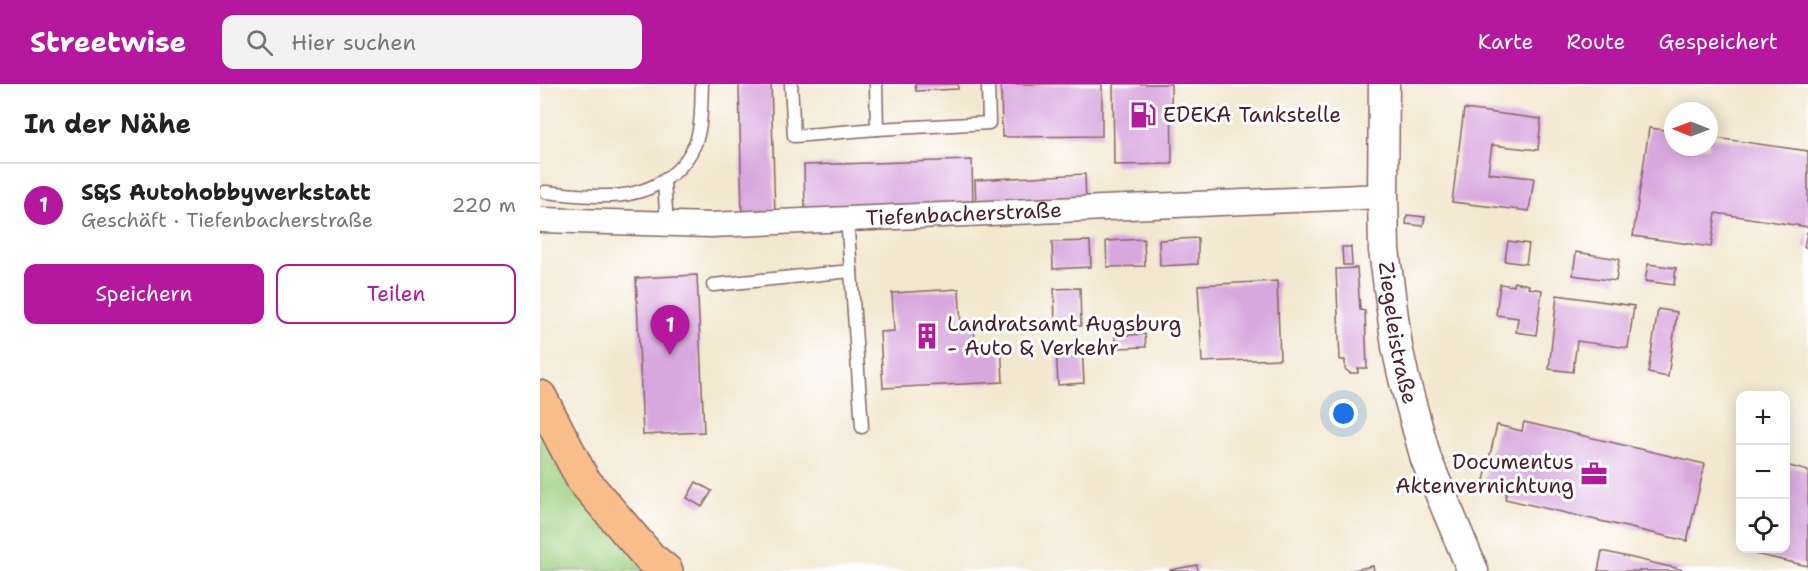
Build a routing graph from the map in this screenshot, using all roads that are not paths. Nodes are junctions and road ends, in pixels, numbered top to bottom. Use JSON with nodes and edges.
{"nodes":[{"id":1,"x":702,"y":84,"type":"edge"},
{"id":2,"x":791,"y":84,"type":"edge"},
{"id":3,"x":876,"y":84,"type":"edge"},
{"id":4,"x":988,"y":84,"type":"edge"},
{"id":5,"x":1384,"y":84,"type":"edge"},
{"id":6,"x":877,"y":129,"type":"junction"},
{"id":7,"x":663,"y":182,"type":"junction"},
{"id":8,"x":545,"y":192,"type":"dead end"},
{"id":9,"x":1383,"y":196,"type":"junction"},
{"id":10,"x":847,"y":218,"type":"junction"},
{"id":11,"x":542,"y":220,"type":"dead end"},
{"id":12,"x":667,"y":224,"type":"junction"},
{"id":13,"x":851,"y":271,"type":"junction"},
{"id":14,"x":714,"y":285,"type":"dead end"},
{"id":15,"x":540,"y":397,"type":"edge"},
{"id":16,"x":862,"y":427,"type":"dead end"},
{"id":17,"x":666,"y":571,"type":"edge"},
{"id":18,"x":1473,"y":571,"type":"edge"}],
"edges":[{"from":1,"to":7,"type":"lane"},
{"from":2,"to":6,"type":"lane"},
{"from":3,"to":6,"type":"lane"},
{"from":4,"to":6,"type":"lane"},
{"from":5,"to":9,"type":"street","name":"Ziegeleistraße"},
{"from":7,"to":8,"type":"lane"},
{"from":7,"to":12,"type":"lane"},
{"from":9,"to":10,"type":"street","name":"Tiefenbacherstraße"},
{"from":9,"to":18,"type":"street","name":"Ziegeleistraße"},
{"from":10,"to":12,"type":"street","name":"Tiefenbacherstraße"},
{"from":10,"to":13,"type":"lane"},
{"from":11,"to":12,"type":"street","name":"Tiefenbacherstraße"},
{"from":13,"to":14,"type":"lane"},
{"from":13,"to":16,"type":"lane"},
{"from":15,"to":17,"type":"highway"}]}
